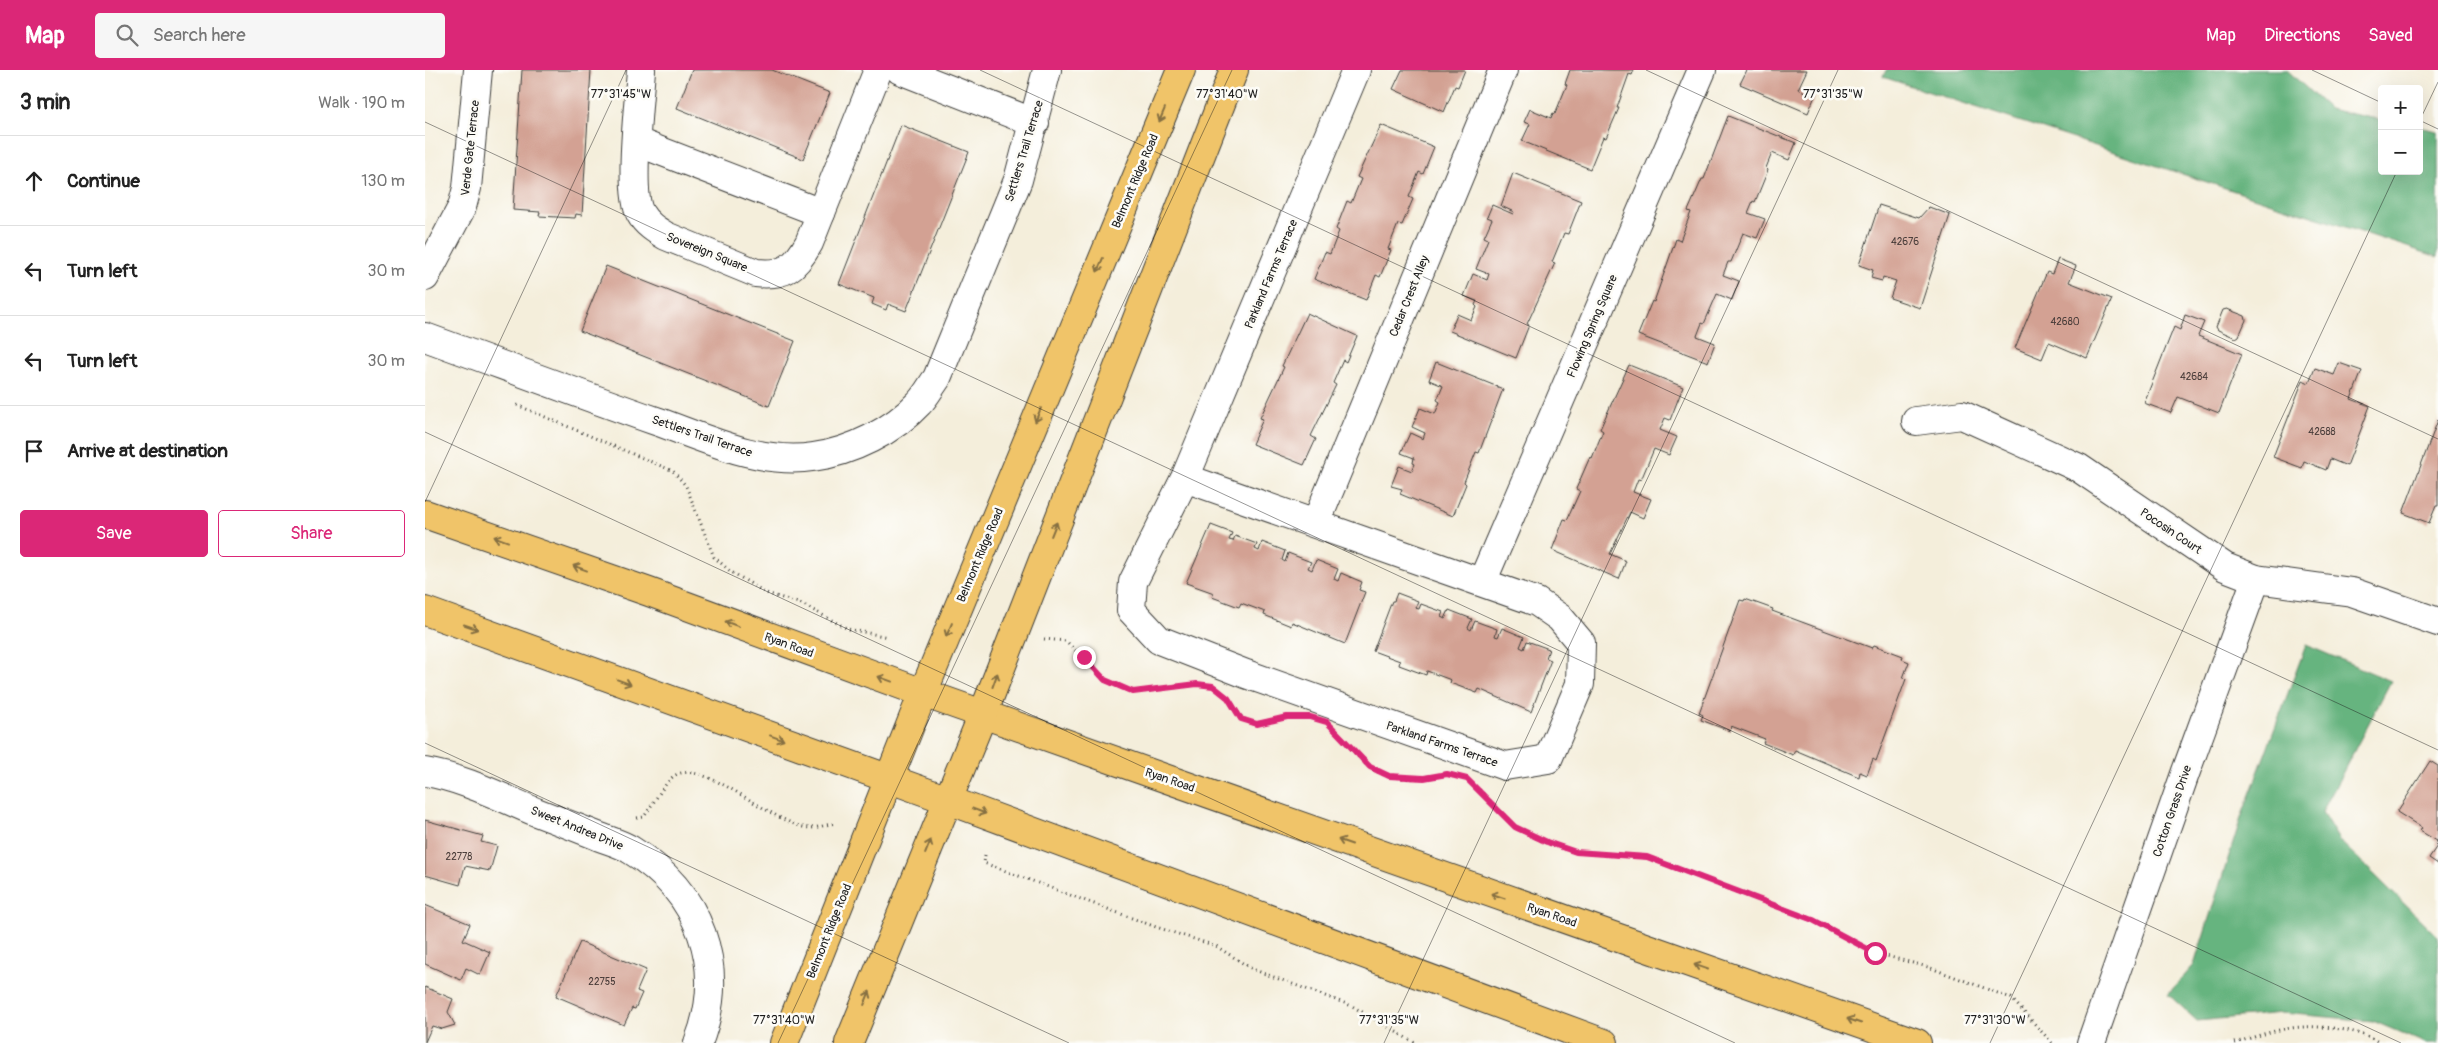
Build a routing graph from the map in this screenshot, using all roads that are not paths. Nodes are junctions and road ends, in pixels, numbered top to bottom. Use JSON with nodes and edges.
{"nodes":[{"id":1,"x":478,"y":70,"type":"edge"},
{"id":2,"x":641,"y":70,"type":"edge"},
{"id":3,"x":878,"y":70,"type":"edge"},
{"id":4,"x":900,"y":70,"type":"edge"},
{"id":5,"x":1047,"y":70,"type":"edge"},
{"id":6,"x":1181,"y":70,"type":"edge"},
{"id":7,"x":1234,"y":70,"type":"edge"},
{"id":8,"x":1357,"y":70,"type":"edge"},
{"id":9,"x":1503,"y":70,"type":"edge"},
{"id":10,"x":1702,"y":70,"type":"edge"},
{"id":11,"x":1035,"y":123,"type":"junction"},
{"id":12,"x":637,"y":142,"type":"junction"},
{"id":13,"x":821,"y":213,"type":"junction"},
{"id":14,"x":425,"y":277,"type":"edge"},
{"id":15,"x":425,"y":336,"type":"edge"},
{"id":16,"x":1917,"y":422,"type":"dead end"},
{"id":17,"x":1185,"y":478,"type":"junction"},
{"id":18,"x":425,"y":514,"type":"edge"},
{"id":19,"x":1316,"y":523,"type":"junction"},
{"id":20,"x":2256,"y":579,"type":"junction"},
{"id":21,"x":1482,"y":582,"type":"junction"},
{"id":22,"x":425,"y":611,"type":"edge"},
{"id":23,"x":2438,"y":622,"type":"edge"},
{"id":24,"x":923,"y":693,"type":"junction"},
{"id":25,"x":983,"y":714,"type":"junction"},
{"id":26,"x":425,"y":772,"type":"edge"},
{"id":27,"x":889,"y":779,"type":"junction"},
{"id":28,"x":948,"y":800,"type":"junction"},
{"id":29,"x":698,"y":1043,"type":"edge"},
{"id":30,"x":784,"y":1043,"type":"edge"},
{"id":31,"x":849,"y":1043,"type":"edge"},
{"id":32,"x":1604,"y":1043,"type":"edge"},
{"id":33,"x":1917,"y":1043,"type":"edge"},
{"id":34,"x":2091,"y":1043,"type":"edge"}],
"edges":[{"from":1,"to":14,"type":"street","name":"Verde Gate Terrace"},
{"from":2,"to":12,"type":"street","name":"Sovereign Square"},
{"from":3,"to":13,"type":"street","name":"Sovereign Square"},
{"from":4,"to":11,"type":"street"},
{"from":5,"to":11,"type":"street","name":"Settlers Trail Terrace"},
{"from":6,"to":24,"type":"main road","name":"Belmont Ridge Road","one_way":true},
{"from":25,"to":7,"type":"main road","one_way":true},
{"from":8,"to":17,"type":"street","name":"Parkland Farms Terrace"},
{"from":9,"to":19,"type":"street","name":"Cedar Crest Alley"},
{"from":10,"to":21,"type":"street","name":"Flowing Spring Square"},
{"from":11,"to":15,"type":"street","name":"Settlers Trail Terrace"},
{"from":12,"to":13,"type":"street"},
{"from":12,"to":13,"type":"street","name":"Sovereign Square"},
{"from":16,"to":20,"type":"street","name":"Pocosin Court"},
{"from":17,"to":19,"type":"street","name":"Parkland Farms Terrace"},
{"from":17,"to":21,"type":"street","name":"Parkland Farms Terrace"},
{"from":24,"to":18,"type":"main road","name":"Ryan Road","one_way":true},
{"from":19,"to":21,"type":"street","name":"Parkland Farms Terrace"},
{"from":20,"to":23,"type":"street","name":"Pocosin Court"},
{"from":20,"to":34,"type":"street","name":"Cotton Grass Drive"},
{"from":22,"to":27,"type":"main road","one_way":true},
{"from":24,"to":25,"type":"main road","name":"Ryan Road"},
{"from":24,"to":27,"type":"main road","name":"Belmont Ridge Road"},
{"from":25,"to":28,"type":"main road"},
{"from":33,"to":25,"type":"main road","name":"Ryan Road","one_way":true},
{"from":26,"to":29,"type":"street","name":"Sweet Andrea Drive"},
{"from":27,"to":28,"type":"main road"},
{"from":27,"to":30,"type":"main road","name":"Belmont Ridge Road"},
{"from":31,"to":28,"type":"main road","one_way":true},
{"from":28,"to":32,"type":"main road","one_way":true}]}
